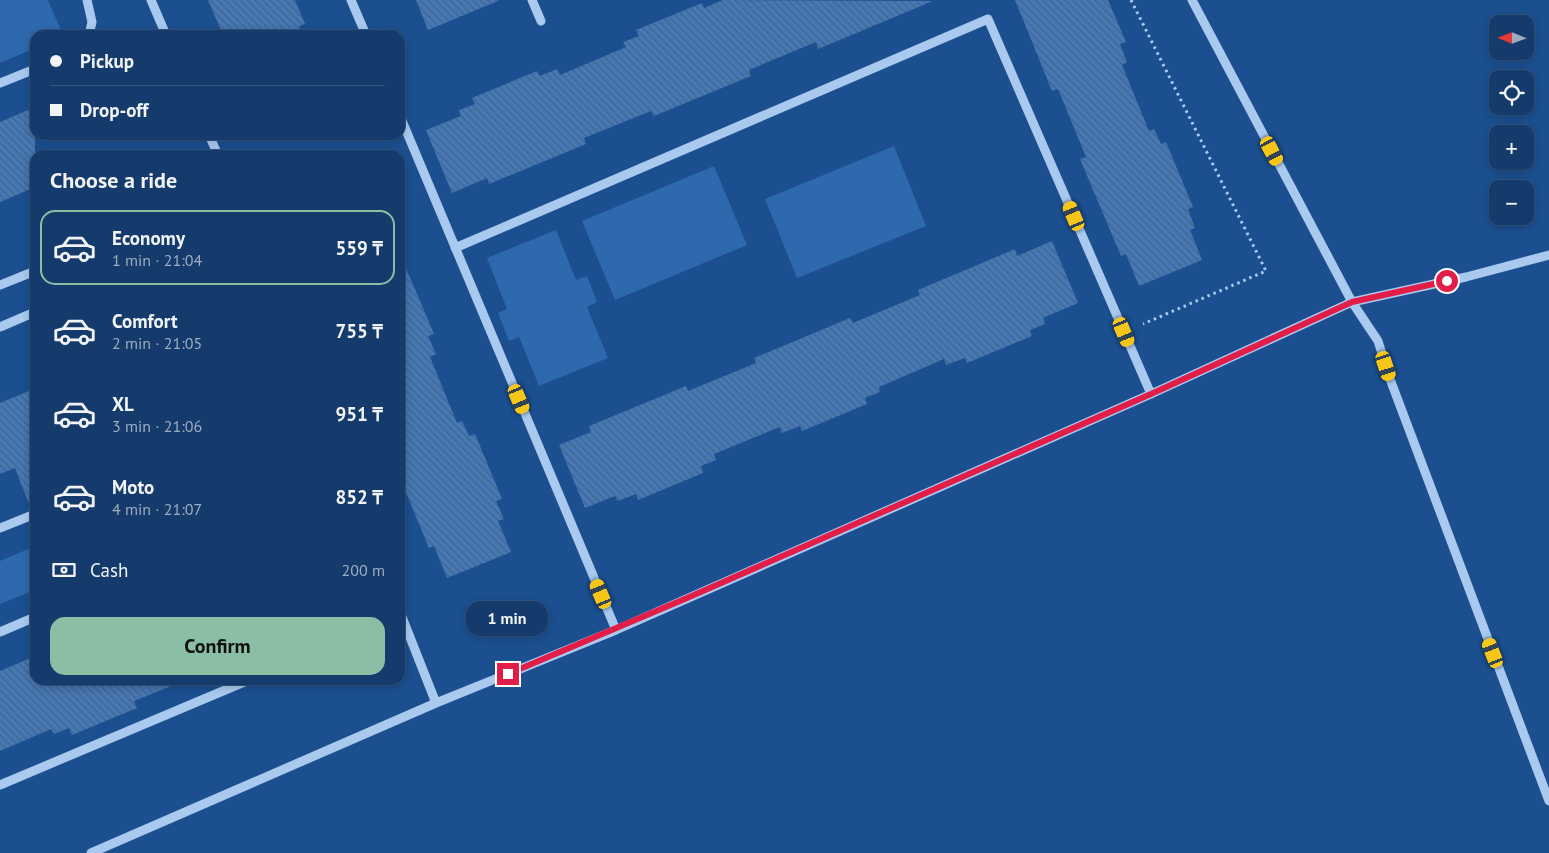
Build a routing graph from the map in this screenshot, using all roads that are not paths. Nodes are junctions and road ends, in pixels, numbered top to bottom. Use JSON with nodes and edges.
{"nodes":[{"id":1,"x":86,"y":0,"type":"edge"},
{"id":2,"x":151,"y":0,"type":"edge"},
{"id":3,"x":352,"y":0,"type":"edge"},
{"id":4,"x":532,"y":0,"type":"edge"},
{"id":5,"x":1192,"y":0,"type":"edge"},
{"id":6,"x":541,"y":21,"type":"dead end"},
{"id":7,"x":90,"y":30,"type":"edge"},
{"id":8,"x":164,"y":30,"type":"edge"},
{"id":9,"x":364,"y":30,"type":"edge"},
{"id":10,"x":30,"y":71,"type":"edge"},
{"id":11,"x":0,"y":83,"type":"edge"},
{"id":12,"x":405,"y":128,"type":"edge"},
{"id":13,"x":455,"y":248,"type":"junction"},
{"id":14,"x":1549,"y":255,"type":"edge"},
{"id":15,"x":30,"y":273,"type":"edge"},
{"id":16,"x":0,"y":285,"type":"edge"},
{"id":17,"x":1352,"y":302,"type":"junction"},
{"id":18,"x":30,"y":314,"type":"edge"},
{"id":19,"x":0,"y":327,"type":"edge"},
{"id":20,"x":1151,"y":394,"type":"junction"},
{"id":21,"x":30,"y":516,"type":"edge"},
{"id":22,"x":0,"y":528,"type":"edge"},
{"id":23,"x":30,"y":619,"type":"edge"},
{"id":24,"x":405,"y":626,"type":"edge"},
{"id":25,"x":616,"y":630,"type":"junction"},
{"id":26,"x":0,"y":632,"type":"edge"},
{"id":27,"x":236,"y":685,"type":"edge"},
{"id":28,"x":436,"y":703,"type":"junction"},
{"id":29,"x":0,"y":785,"type":"edge"},
{"id":30,"x":1549,"y":801,"type":"edge"},
{"id":31,"x":92,"y":853,"type":"edge"}],
"edges":[{"from":1,"to":7,"type":"street"},
{"from":2,"to":8,"type":"street"},
{"from":3,"to":9,"type":"street"},
{"from":4,"to":6,"type":"street"},
{"from":5,"to":17,"type":"street"},
{"from":10,"to":11,"type":"street"},
{"from":12,"to":13,"type":"street"},
{"from":13,"to":20,"type":"street"},
{"from":13,"to":25,"type":"street"},
{"from":14,"to":17,"type":"street"},
{"from":15,"to":16,"type":"street"},
{"from":17,"to":20,"type":"street"},
{"from":17,"to":30,"type":"street"},
{"from":18,"to":19,"type":"street"},
{"from":20,"to":25,"type":"street"},
{"from":21,"to":22,"type":"street"},
{"from":23,"to":26,"type":"street"},
{"from":24,"to":28,"type":"street"},
{"from":25,"to":28,"type":"street"},
{"from":27,"to":29,"type":"street"},
{"from":28,"to":31,"type":"street"}]}
